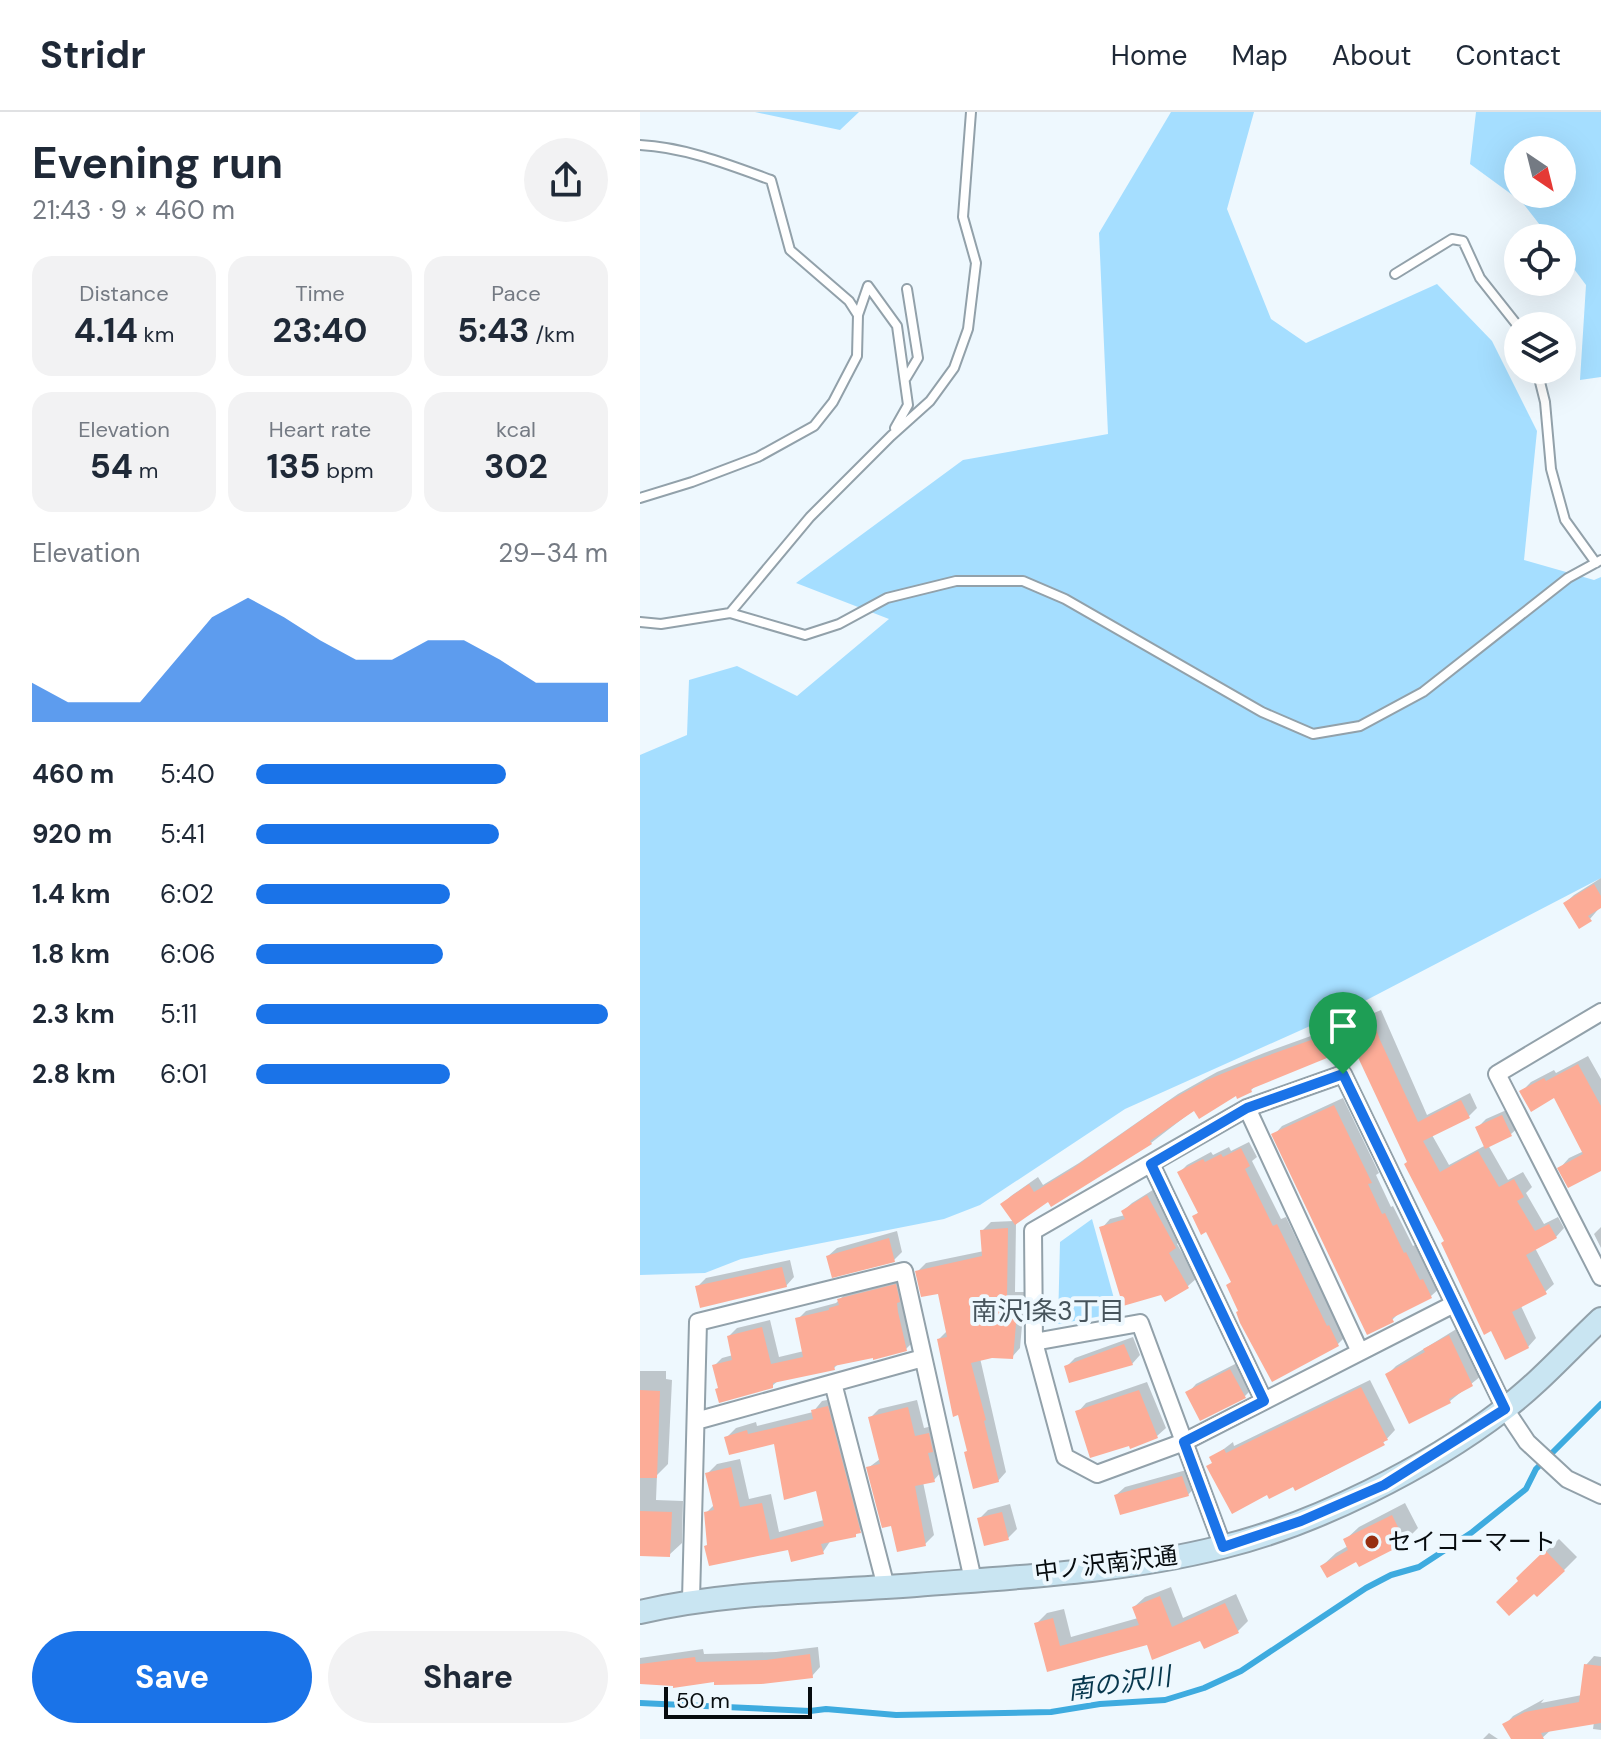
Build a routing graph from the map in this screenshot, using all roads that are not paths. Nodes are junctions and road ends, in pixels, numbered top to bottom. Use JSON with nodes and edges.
{"nodes":[{"id":1,"x":971,"y":112,"type":"edge"},
{"id":2,"x":640,"y":145,"type":"edge"},
{"id":3,"x":1395,"y":274,"type":"dead end"},
{"id":4,"x":907,"y":289,"type":"dead end"},
{"id":5,"x":1507,"y":312,"type":"edge"},
{"id":6,"x":858,"y":315,"type":"junction"},
{"id":7,"x":905,"y":378,"type":"junction"},
{"id":8,"x":1540,"y":384,"type":"edge"},
{"id":9,"x":891,"y":436,"type":"junction"},
{"id":10,"x":640,"y":498,"type":"edge"},
{"id":11,"x":1598,"y":561,"type":"edge"},
{"id":12,"x":730,"y":613,"type":"junction"},
{"id":13,"x":640,"y":622,"type":"edge"},
{"id":14,"x":1601,"y":1012,"type":"edge"},
{"id":15,"x":1247,"y":1108,"type":"junction"},
{"id":16,"x":1151,"y":1164,"type":"junction"},
{"id":17,"x":1601,"y":1277,"type":"edge"},
{"id":18,"x":1454,"y":1304,"type":"junction"},
{"id":19,"x":1601,"y":1319,"type":"edge"},
{"id":20,"x":1034,"y":1342,"type":"junction"},
{"id":21,"x":1360,"y":1352,"type":"junction"},
{"id":22,"x":923,"y":1358,"type":"junction"},
{"id":23,"x":833,"y":1383,"type":"junction"},
{"id":24,"x":1264,"y":1401,"type":"junction"},
{"id":25,"x":1505,"y":1409,"type":"junction"},
{"id":26,"x":696,"y":1421,"type":"junction"},
{"id":27,"x":1184,"y":1442,"type":"junction"},
{"id":28,"x":1601,"y":1495,"type":"edge"},
{"id":29,"x":1223,"y":1547,"type":"junction"},
{"id":30,"x":973,"y":1580,"type":"junction"},
{"id":31,"x":886,"y":1587,"type":"junction"},
{"id":32,"x":691,"y":1600,"type":"junction"},
{"id":33,"x":640,"y":1612,"type":"edge"}],
"edges":[{"from":1,"to":9,"type":"lane"},
{"from":2,"to":6,"type":"lane"},
{"from":3,"to":5,"type":"lane"},
{"from":4,"to":7,"type":"lane"},
{"from":6,"to":7,"type":"lane"},
{"from":6,"to":10,"type":"lane"},
{"from":7,"to":9,"type":"lane"},
{"from":8,"to":11,"type":"lane"},
{"from":9,"to":12,"type":"lane"},
{"from":11,"to":12,"type":"lane"},
{"from":12,"to":13,"type":"lane"},
{"from":14,"to":17,"type":"street"},
{"from":15,"to":16,"type":"street"},
{"from":15,"to":18,"type":"street"},
{"from":15,"to":21,"type":"street"},
{"from":16,"to":20,"type":"street"},
{"from":16,"to":24,"type":"street"},
{"from":18,"to":21,"type":"street"},
{"from":18,"to":25,"type":"street"},
{"from":19,"to":25,"type":"street","name":"中ノ沢南沢通"},
{"from":20,"to":27,"type":"street"},
{"from":20,"to":27,"type":"street"},
{"from":21,"to":24,"type":"street"},
{"from":22,"to":23,"type":"street"},
{"from":22,"to":26,"type":"street"},
{"from":22,"to":30,"type":"street"},
{"from":23,"to":26,"type":"street"},
{"from":23,"to":31,"type":"street"},
{"from":24,"to":27,"type":"street"},
{"from":25,"to":28,"type":"street"},
{"from":25,"to":29,"type":"street","name":"中ノ沢南沢通"},
{"from":26,"to":32,"type":"street"},
{"from":27,"to":29,"type":"street"},
{"from":29,"to":30,"type":"street","name":"中ノ沢南沢通"},
{"from":30,"to":31,"type":"street","name":"中ノ沢南沢通"},
{"from":31,"to":32,"type":"street","name":"中ノ沢南沢通"},
{"from":32,"to":33,"type":"street","name":"中ノ沢南沢通"}]}
